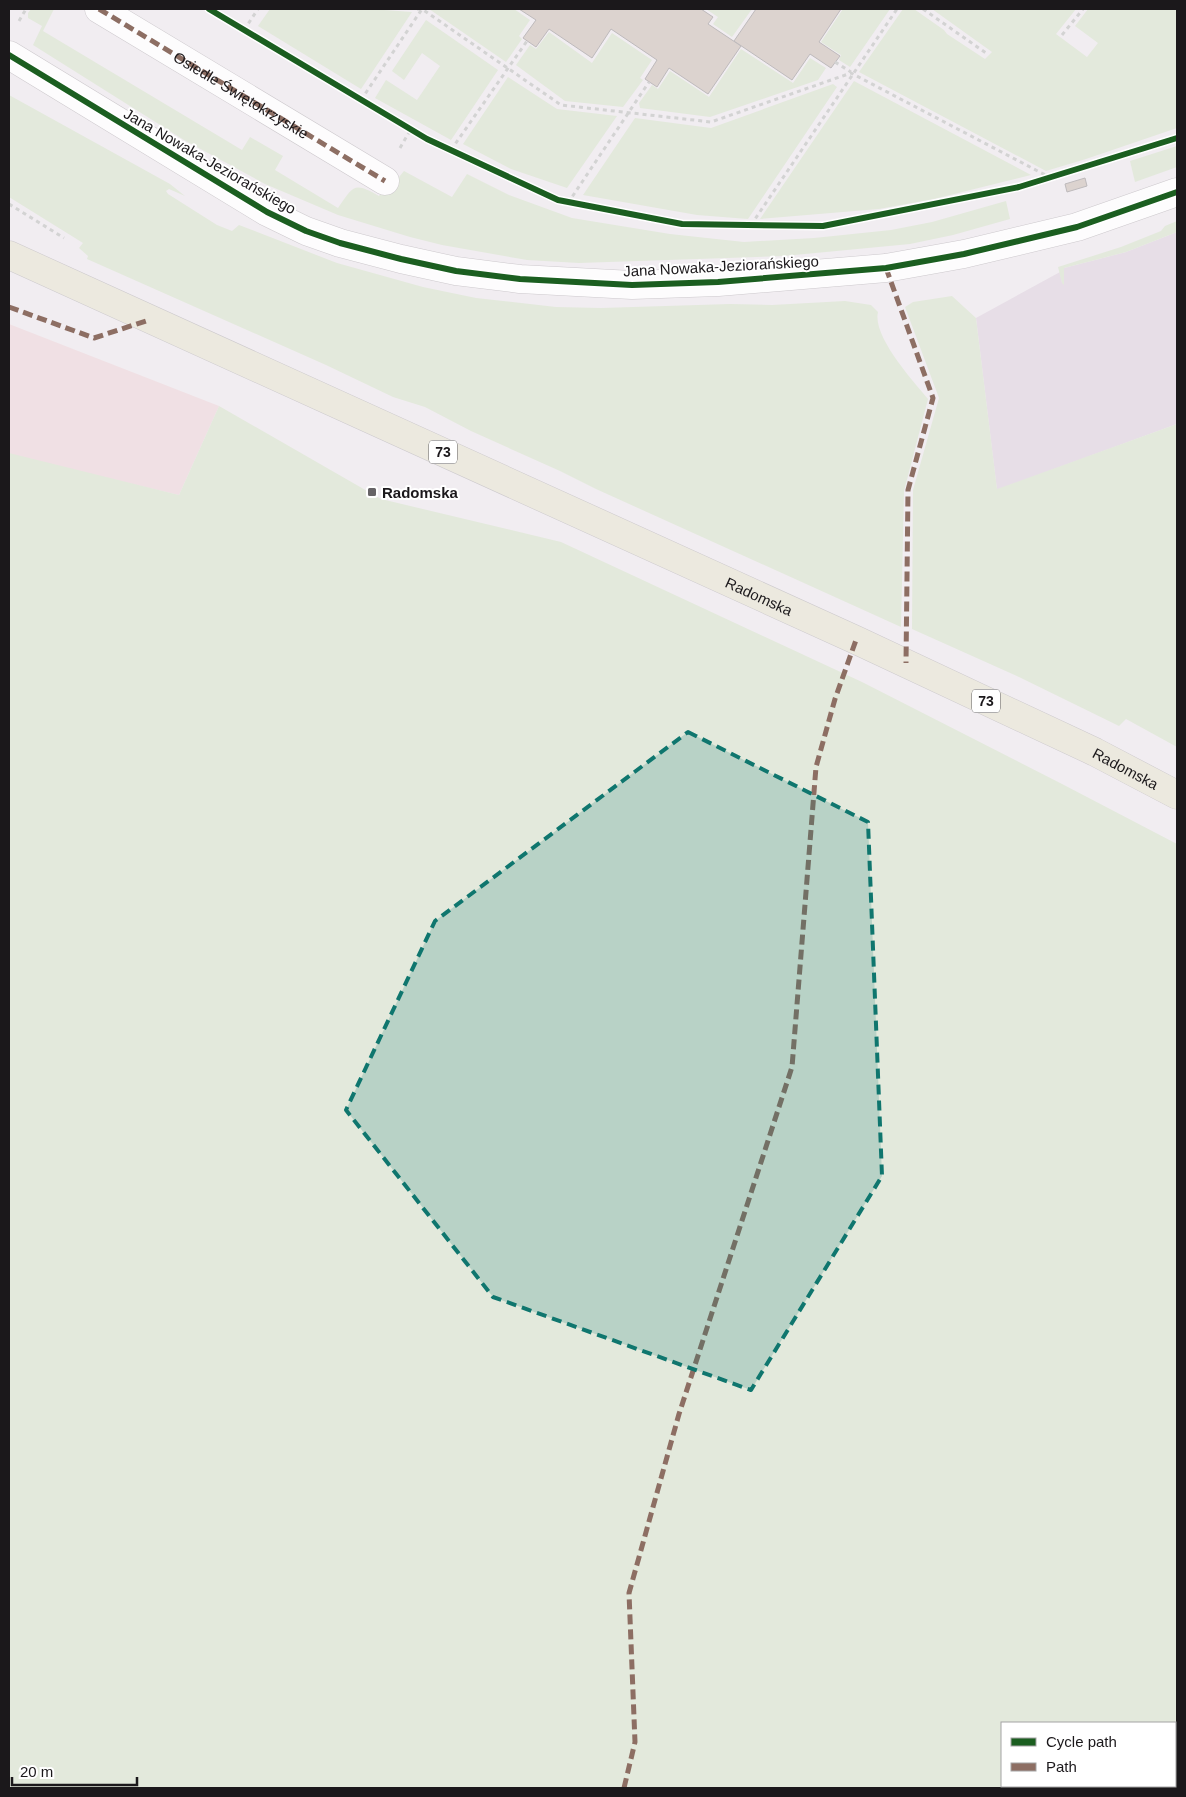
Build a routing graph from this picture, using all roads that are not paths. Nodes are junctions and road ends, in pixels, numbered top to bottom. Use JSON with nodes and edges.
{"nodes":[{"id":1,"x":99,"y":9,"type":"edge"},
{"id":2,"x":9,"y":55,"type":"edge"},
{"id":3,"x":385,"y":181,"type":"dead end"},
{"id":4,"x":1177,"y":192,"type":"edge"},
{"id":5,"x":9,"y":255,"type":"edge"},
{"id":6,"x":1177,"y":795,"type":"edge"}],
"edges":[{"from":1,"to":3,"type":"street","name":"Osiedle Świętokrzyskie"},
{"from":2,"to":4,"type":"street","name":"Jana Nowaka-Jeziorańskiego"},
{"from":5,"to":6,"type":"main road","name":"Radomska","number":"73"}]}
